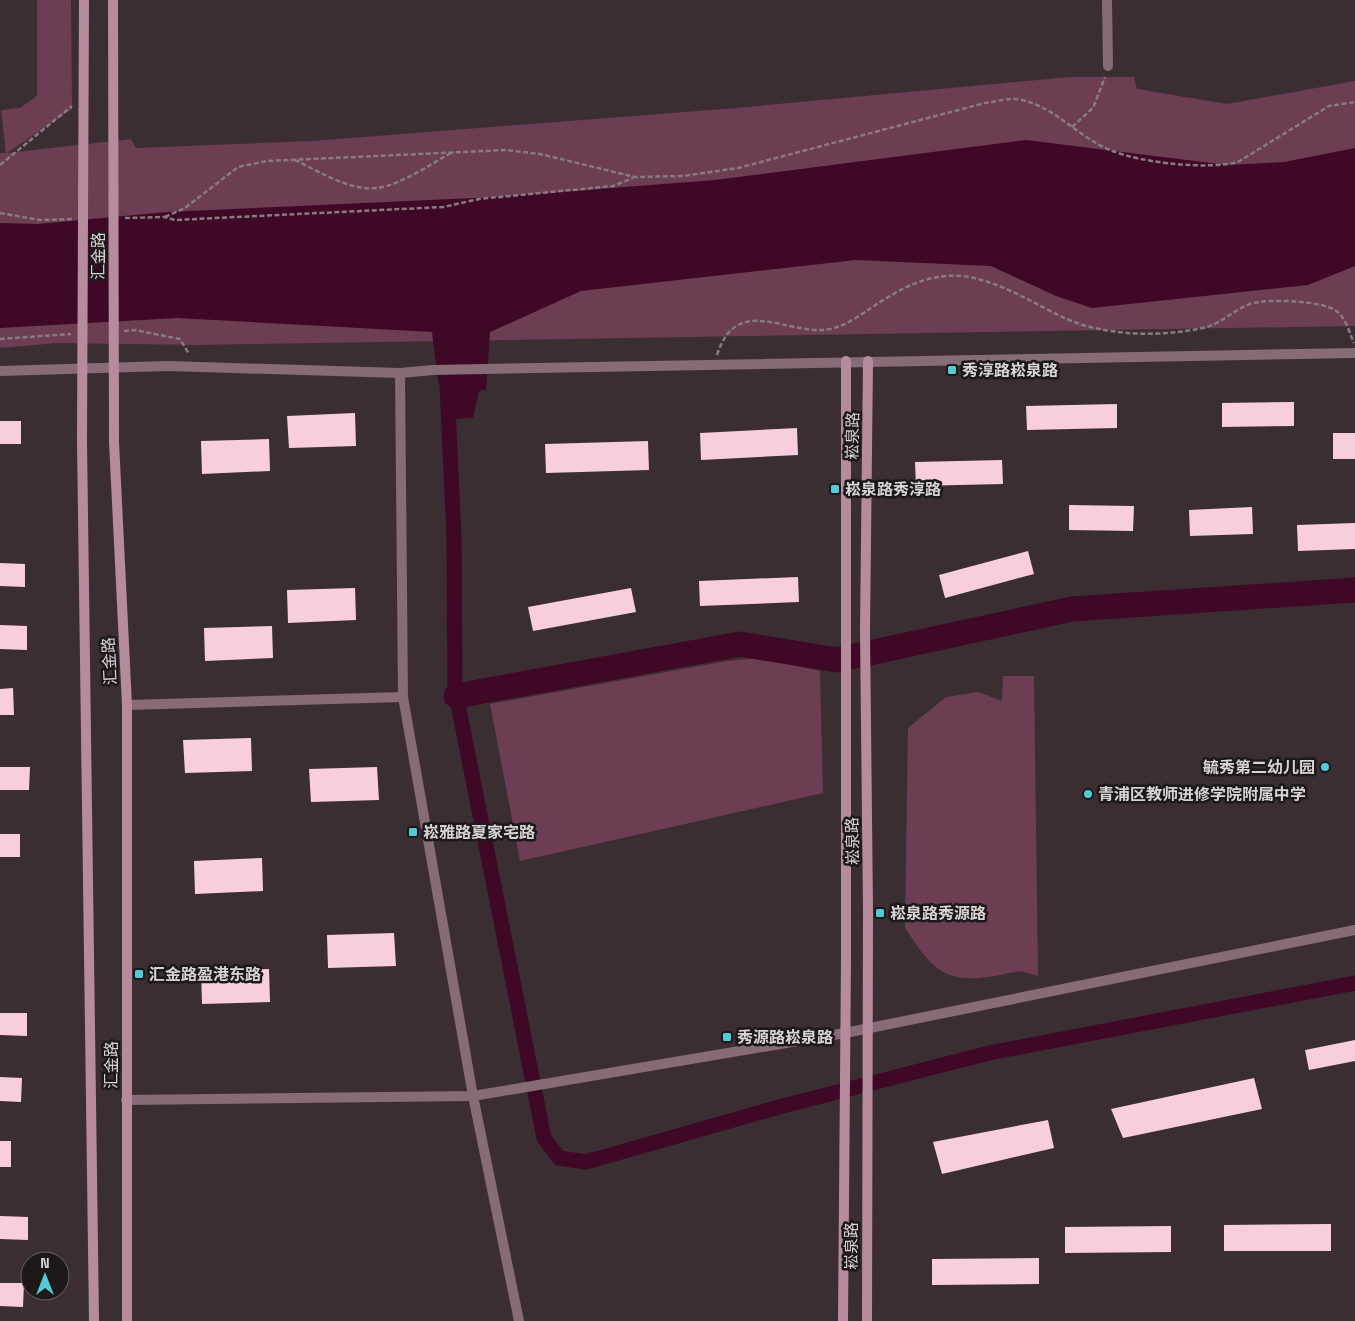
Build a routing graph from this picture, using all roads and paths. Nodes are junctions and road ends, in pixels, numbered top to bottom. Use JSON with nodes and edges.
{"nodes":[{"id":1,"x":84,"y":0,"type":"edge"},
{"id":2,"x":113,"y":0,"type":"edge"},
{"id":3,"x":1107,"y":0,"type":"edge"},
{"id":4,"x":1108,"y":66,"type":"joint"},
{"id":5,"x":84,"y":97,"type":"junction"},
{"id":6,"x":1355,"y":102,"type":"edge"},
{"id":7,"x":1072,"y":127,"type":"junction"},
{"id":8,"x":453,"y":152,"type":"junction"},
{"id":9,"x":294,"y":160,"type":"junction"},
{"id":10,"x":0,"y":165,"type":"edge"},
{"id":11,"x":635,"y":177,"type":"junction"},
{"id":12,"x":1355,"y":346,"type":"edge"},
{"id":13,"x":1355,"y":353,"type":"edge"},
{"id":14,"x":846,"y":361,"type":"junction"},
{"id":15,"x":868,"y":361,"type":"junction"},
{"id":16,"x":714,"y":366,"type":"junction"},
{"id":17,"x":0,"y":371,"type":"edge"},
{"id":18,"x":400,"y":373,"type":"junction"},
{"id":19,"x":403,"y":697,"type":"junction"},
{"id":20,"x":126,"y":706,"type":"junction"},
{"id":21,"x":1355,"y":930,"type":"edge"},
{"id":22,"x":868,"y":1028,"type":"junction"},
{"id":23,"x":846,"y":1033,"type":"junction"},
{"id":24,"x":473,"y":1096,"type":"junction"},
{"id":25,"x":126,"y":1100,"type":"junction"},
{"id":26,"x":94,"y":1321,"type":"edge"},
{"id":27,"x":127,"y":1321,"type":"edge"},
{"id":28,"x":519,"y":1321,"type":"edge"},
{"id":29,"x":843,"y":1321,"type":"edge"},
{"id":30,"x":867,"y":1321,"type":"edge"}],
"edges":[{"from":1,"to":5,"type":"main road","name":"汇金路"},
{"from":2,"to":20,"type":"main road","name":"汇金路"},
{"from":3,"to":4,"type":"street"},
{"from":4,"to":7,"type":"path"},
{"from":5,"to":10,"type":"path"},
{"from":5,"to":26,"type":"main road","name":"汇金路"},
{"from":6,"to":7,"type":"path"},
{"from":7,"to":11,"type":"path"},
{"from":8,"to":9,"type":"path"},
{"from":8,"to":9,"type":"path"},
{"from":8,"to":11,"type":"path"},
{"from":9,"to":11,"type":"path"},
{"from":12,"to":16,"type":"path"},
{"from":13,"to":15,"type":"street"},
{"from":14,"to":15,"type":"street"},
{"from":14,"to":16,"type":"street"},
{"from":14,"to":23,"type":"main road","name":"崧泉路"},
{"from":15,"to":22,"type":"main road","name":"崧泉路"},
{"from":16,"to":18,"type":"street"},
{"from":17,"to":18,"type":"street"},
{"from":18,"to":19,"type":"street"},
{"from":19,"to":20,"type":"street"},
{"from":19,"to":24,"type":"street"},
{"from":20,"to":25,"type":"main road","name":"汇金路"},
{"from":21,"to":22,"type":"street"},
{"from":22,"to":23,"type":"street"},
{"from":22,"to":30,"type":"main road","name":"崧泉路"},
{"from":23,"to":24,"type":"street"},
{"from":23,"to":29,"type":"main road","name":"崧泉路"},
{"from":24,"to":25,"type":"street"},
{"from":24,"to":28,"type":"street"},
{"from":25,"to":27,"type":"main road","name":"汇金路"}]}
